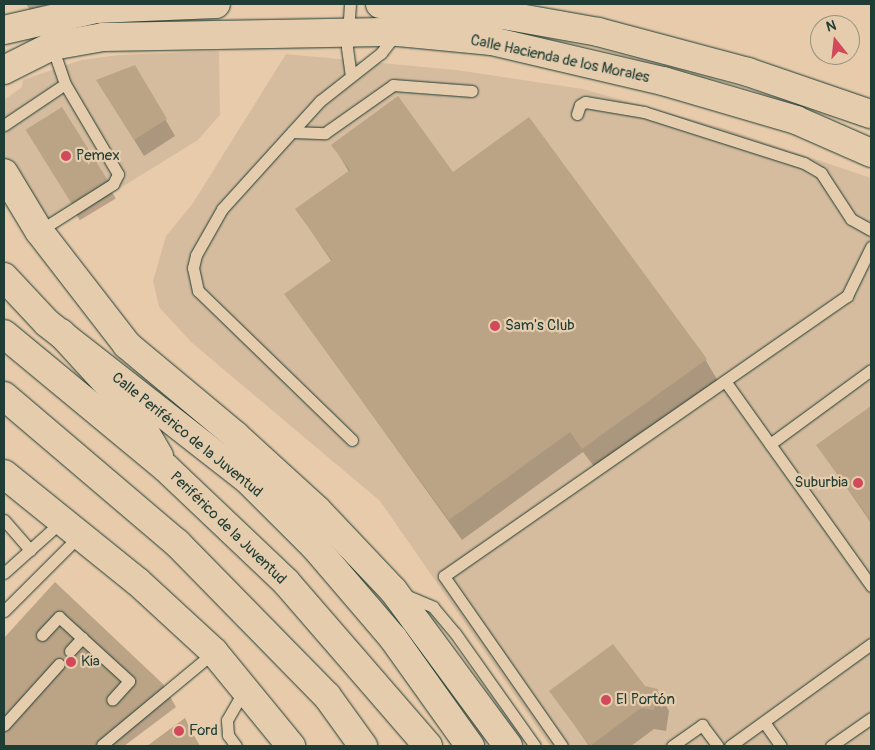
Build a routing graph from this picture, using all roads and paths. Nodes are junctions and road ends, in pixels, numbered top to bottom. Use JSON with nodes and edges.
{"nodes":[{"id":1,"x":149,"y":4,"type":"edge"},
{"id":2,"x":216,"y":4,"type":"edge"},
{"id":3,"x":350,"y":4,"type":"edge"},
{"id":4,"x":380,"y":4,"type":"edge"},
{"id":5,"x":408,"y":6,"type":"junction"},
{"id":6,"x":96,"y":9,"type":"junction"},
{"id":7,"x":4,"y":30,"type":"edge"},
{"id":8,"x":347,"y":31,"type":"junction"},
{"id":9,"x":398,"y":32,"type":"junction"},
{"id":10,"x":103,"y":37,"type":"junction"},
{"id":11,"x":52,"y":46,"type":"junction"},
{"id":12,"x":4,"y":70,"type":"edge"},
{"id":13,"x":351,"y":75,"type":"junction"},
{"id":14,"x":65,"y":84,"type":"junction"},
{"id":15,"x":472,"y":91,"type":"dead end"},
{"id":16,"x":577,"y":114,"type":"dead end"},
{"id":17,"x":871,"y":114,"type":"edge"},
{"id":18,"x":4,"y":125,"type":"edge"},
{"id":19,"x":292,"y":132,"type":"junction"},
{"id":20,"x":866,"y":144,"type":"edge"},
{"id":21,"x":4,"y":173,"type":"edge"},
{"id":22,"x":871,"y":230,"type":"edge"},
{"id":23,"x":39,"y":231,"type":"junction"},
{"id":24,"x":871,"y":247,"type":"edge"},
{"id":25,"x":4,"y":277,"type":"edge"},
{"id":26,"x":60,"y":333,"type":"junction"},
{"id":27,"x":4,"y":334,"type":"edge"},
{"id":28,"x":871,"y":370,"type":"edge"},
{"id":29,"x":725,"y":381,"type":"junction"},
{"id":30,"x":4,"y":396,"type":"edge"},
{"id":31,"x":352,"y":440,"type":"dead end"},
{"id":32,"x":770,"y":444,"type":"junction"},
{"id":33,"x":166,"y":468,"type":"junction"},
{"id":34,"x":4,"y":474,"type":"edge"},
{"id":35,"x":4,"y":520,"type":"edge"},
{"id":36,"x":70,"y":528,"type":"junction"},
{"id":37,"x":30,"y":550,"type":"junction"},
{"id":38,"x":4,"y":573,"type":"edge"},
{"id":39,"x":871,"y":586,"type":"edge"},
{"id":40,"x":393,"y":590,"type":"junction"},
{"id":41,"x":4,"y":611,"type":"edge"},
{"id":42,"x":42,"y":635,"type":"dead end"},
{"id":43,"x":82,"y":638,"type":"junction"},
{"id":44,"x":871,"y":644,"type":"edge"},
{"id":45,"x":70,"y":651,"type":"dead end"},
{"id":46,"x":214,"y":652,"type":"junction"},
{"id":47,"x":59,"y":664,"type":"dead end"},
{"id":48,"x":244,"y":690,"type":"junction"},
{"id":49,"x":112,"y":700,"type":"dead end"},
{"id":50,"x":871,"y":718,"type":"edge"},
{"id":51,"x":764,"y":722,"type":"junction"},
{"id":52,"x":4,"y":725,"type":"edge"},
{"id":53,"x":102,"y":745,"type":"edge"},
{"id":54,"x":236,"y":746,"type":"edge"},
{"id":55,"x":291,"y":746,"type":"edge"},
{"id":56,"x":364,"y":746,"type":"edge"},
{"id":57,"x":428,"y":746,"type":"edge"},
{"id":58,"x":470,"y":746,"type":"edge"},
{"id":59,"x":508,"y":746,"type":"edge"},
{"id":60,"x":535,"y":746,"type":"edge"},
{"id":61,"x":562,"y":746,"type":"edge"},
{"id":62,"x":672,"y":746,"type":"edge"},
{"id":63,"x":718,"y":746,"type":"edge"},
{"id":64,"x":730,"y":746,"type":"edge"},
{"id":65,"x":780,"y":746,"type":"edge"},
{"id":66,"x":831,"y":746,"type":"edge"}],
"edges":[{"from":1,"to":2,"type":"main road"},
{"from":1,"to":6,"type":"main road"},
{"from":3,"to":8,"type":"lane"},
{"from":4,"to":5,"type":"main road","name":"Calle Hacienda de los Morales"},
{"from":5,"to":9,"type":"lane"},
{"from":5,"to":17,"type":"main road","name":"Calle Hacienda de los Morales"},
{"from":6,"to":7,"type":"main road"},
{"from":6,"to":10,"type":"main road"},
{"from":8,"to":9,"type":"main road","name":"Calle Hacienda de los Morales"},
{"from":8,"to":10,"type":"main road","name":"Calle Hacienda de los Morales"},
{"from":8,"to":13,"type":"lane"},
{"from":9,"to":13,"type":"lane"},
{"from":9,"to":20,"type":"main road","name":"Calle Hacienda de los Morales"},
{"from":10,"to":11,"type":"main road","name":"Calle Hacienda de los Morales"},
{"from":11,"to":12,"type":"main road","name":"Calle Hacienda de los Morales"},
{"from":11,"to":14,"type":"lane"},
{"from":13,"to":19,"type":"lane"},
{"from":14,"to":18,"type":"lane"},
{"from":14,"to":23,"type":"lane"},
{"from":15,"to":19,"type":"lane"},
{"from":16,"to":22,"type":"lane"},
{"from":19,"to":31,"type":"lane"},
{"from":21,"to":23,"type":"main road"},
{"from":23,"to":40,"type":"main road"},
{"from":24,"to":29,"type":"lane"},
{"from":25,"to":26,"type":"main road","name":"Calle Periférico de la Juventud"},
{"from":26,"to":33,"type":"main road"},
{"from":26,"to":58,"type":"main road","name":"Calle Periférico de la Juventud"},
{"from":27,"to":33,"type":"main road","name":"Periférico de la Juventud"},
{"from":28,"to":32,"type":"lane"},
{"from":29,"to":32,"type":"lane"},
{"from":29,"to":61,"type":"lane"},
{"from":30,"to":56,"type":"main road"},
{"from":32,"to":39,"type":"lane"},
{"from":33,"to":57,"type":"main road","name":"Periférico de la Juventud"},
{"from":34,"to":36,"type":"main road"},
{"from":35,"to":37,"type":"lane"},
{"from":36,"to":37,"type":"lane"},
{"from":36,"to":41,"type":"lane"},
{"from":36,"to":46,"type":"main road"},
{"from":37,"to":38,"type":"lane"},
{"from":40,"to":59,"type":"main road"},
{"from":40,"to":60,"type":"lane"},
{"from":42,"to":43,"type":"lane"},
{"from":43,"to":45,"type":"lane"},
{"from":43,"to":49,"type":"lane"},
{"from":44,"to":51,"type":"lane"},
{"from":46,"to":48,"type":"main road"},
{"from":46,"to":53,"type":"lane"},
{"from":47,"to":52,"type":"lane"},
{"from":48,"to":54,"type":"lane"},
{"from":48,"to":55,"type":"main road"},
{"from":50,"to":66,"type":"lane"},
{"from":51,"to":64,"type":"lane"},
{"from":51,"to":65,"type":"lane"},
{"from":62,"to":63,"type":"lane"}]}
